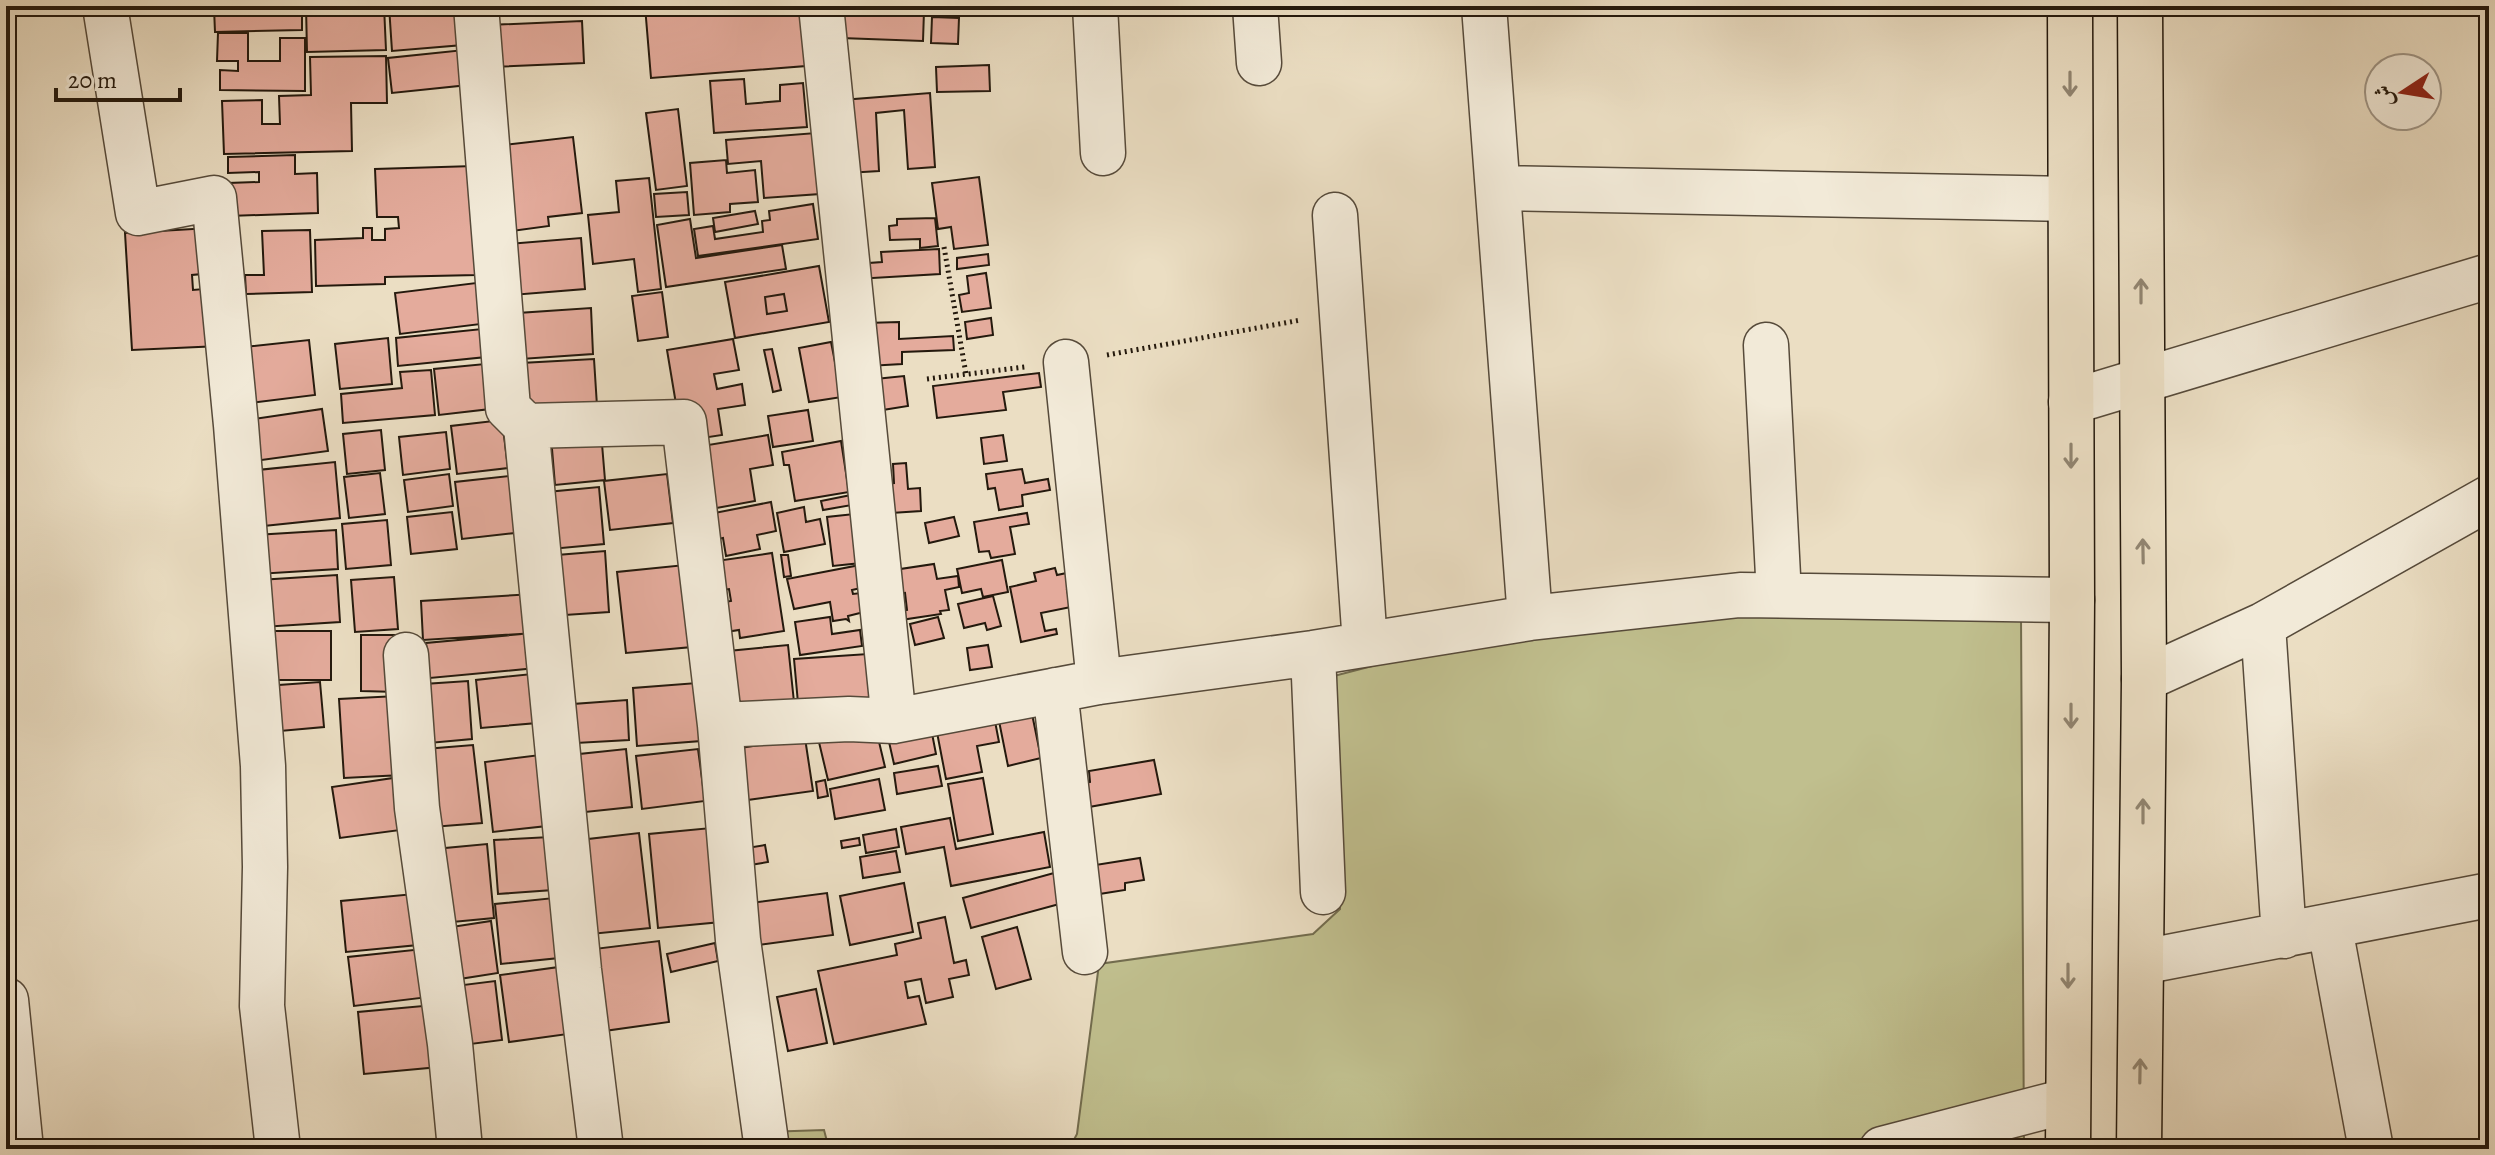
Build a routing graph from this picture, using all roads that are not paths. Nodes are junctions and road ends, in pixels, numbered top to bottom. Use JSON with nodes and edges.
{"nodes":[{"id":1,"x":105,"y":6,"type":"edge"},
{"id":2,"x":476,"y":6,"type":"edge"},
{"id":3,"x":821,"y":6,"type":"edge"},
{"id":4,"x":1095,"y":6,"type":"edge"},
{"id":5,"x":1255,"y":6,"type":"edge"},
{"id":6,"x":1484,"y":6,"type":"edge"},
{"id":7,"x":2070,"y":6,"type":"edge"},
{"id":8,"x":2140,"y":6,"type":"edge"},
{"id":9,"x":1259,"y":63,"type":"dead end"},
{"id":10,"x":1103,"y":153,"type":"dead end"},
{"id":11,"x":1498,"y":188,"type":"junction"},
{"id":12,"x":2070,"y":199,"type":"junction"},
{"id":13,"x":1335,"y":215,"type":"dead end"},
{"id":14,"x":2489,"y":276,"type":"edge"},
{"id":15,"x":1766,"y":345,"type":"dead end"},
{"id":16,"x":1066,"y":362,"type":"road end"},
{"id":17,"x":2141,"y":380,"type":"junction"},
{"id":18,"x":2071,"y":402,"type":"junction"},
{"id":19,"x":526,"y":426,"type":"junction"},
{"id":20,"x":2489,"y":498,"type":"edge"},
{"id":21,"x":1779,"y":595,"type":"junction"},
{"id":22,"x":2072,"y":600,"type":"junction"},
{"id":23,"x":1530,"y":618,"type":"junction"},
{"id":24,"x":2263,"y":625,"type":"junction"},
{"id":25,"x":1365,"y":644,"type":"junction"},
{"id":26,"x":1313,"y":653,"type":"junction"},
{"id":27,"x":406,"y":655,"type":"dead end"},
{"id":28,"x":2144,"y":679,"type":"junction"},
{"id":29,"x":1099,"y":682,"type":"junction"},
{"id":30,"x":1055,"y":690,"type":"junction"},
{"id":31,"x":894,"y":721,"type":"junction"},
{"id":32,"x":720,"y":725,"type":"junction"},
{"id":33,"x":1323,"y":892,"type":"dead end"},
{"id":34,"x":2489,"y":895,"type":"edge"},
{"id":35,"x":2330,"y":928,"type":"junction"},
{"id":36,"x":2284,"y":936,"type":"junction"},
{"id":37,"x":1085,"y":952,"type":"dead end"},
{"id":38,"x":2142,"y":962,"type":"junction"},
{"id":39,"x":6,"y":1000,"type":"edge"},
{"id":40,"x":2067,"y":1101,"type":"junction"},
{"id":41,"x":21,"y":1149,"type":"edge"},
{"id":42,"x":278,"y":1149,"type":"edge"},
{"id":43,"x":460,"y":1149,"type":"edge"},
{"id":44,"x":601,"y":1149,"type":"edge"},
{"id":45,"x":767,"y":1149,"type":"edge"},
{"id":46,"x":1882,"y":1149,"type":"edge"},
{"id":47,"x":2068,"y":1149,"type":"edge"},
{"id":48,"x":2139,"y":1149,"type":"edge"},
{"id":49,"x":2371,"y":1149,"type":"edge"}],
"edges":[{"from":1,"to":42,"type":"street"},
{"from":2,"to":19,"type":"street"},
{"from":3,"to":31,"type":"street"},
{"from":4,"to":10,"type":"street"},
{"from":5,"to":9,"type":"street"},
{"from":6,"to":11,"type":"street"},
{"from":7,"to":12,"type":"main road","one_way":true},
{"from":17,"to":8,"type":"main road","one_way":true},
{"from":11,"to":12,"type":"street"},
{"from":11,"to":23,"type":"street"},
{"from":12,"to":18,"type":"main road"},
{"from":13,"to":25,"type":"street"},
{"from":14,"to":17,"type":"street"},
{"from":15,"to":21,"type":"street"},
{"from":16,"to":29,"type":"street"},
{"from":17,"to":18,"type":"street"},
{"from":28,"to":17,"type":"main road","one_way":true},
{"from":18,"to":22,"type":"main road","one_way":true},
{"from":19,"to":32,"type":"street"},
{"from":19,"to":44,"type":"street"},
{"from":20,"to":24,"type":"street"},
{"from":21,"to":22,"type":"street"},
{"from":21,"to":23,"type":"street"},
{"from":22,"to":40,"type":"main road","one_way":true},
{"from":23,"to":25,"type":"street"},
{"from":24,"to":28,"type":"street"},
{"from":24,"to":36,"type":"street"},
{"from":25,"to":26,"type":"street"},
{"from":26,"to":29,"type":"street"},
{"from":26,"to":33,"type":"street"},
{"from":27,"to":43,"type":"street"},
{"from":38,"to":28,"type":"main road","one_way":true},
{"from":29,"to":30,"type":"street"},
{"from":30,"to":31,"type":"street"},
{"from":30,"to":37,"type":"street"},
{"from":31,"to":32,"type":"street"},
{"from":32,"to":45,"type":"street"},
{"from":34,"to":35,"type":"street"},
{"from":35,"to":36,"type":"street"},
{"from":35,"to":49,"type":"street"},
{"from":36,"to":38,"type":"street"},
{"from":48,"to":38,"type":"main road","one_way":true},
{"from":39,"to":41,"type":"street"},
{"from":40,"to":46,"type":"street"},
{"from":40,"to":47,"type":"main road"}]}
